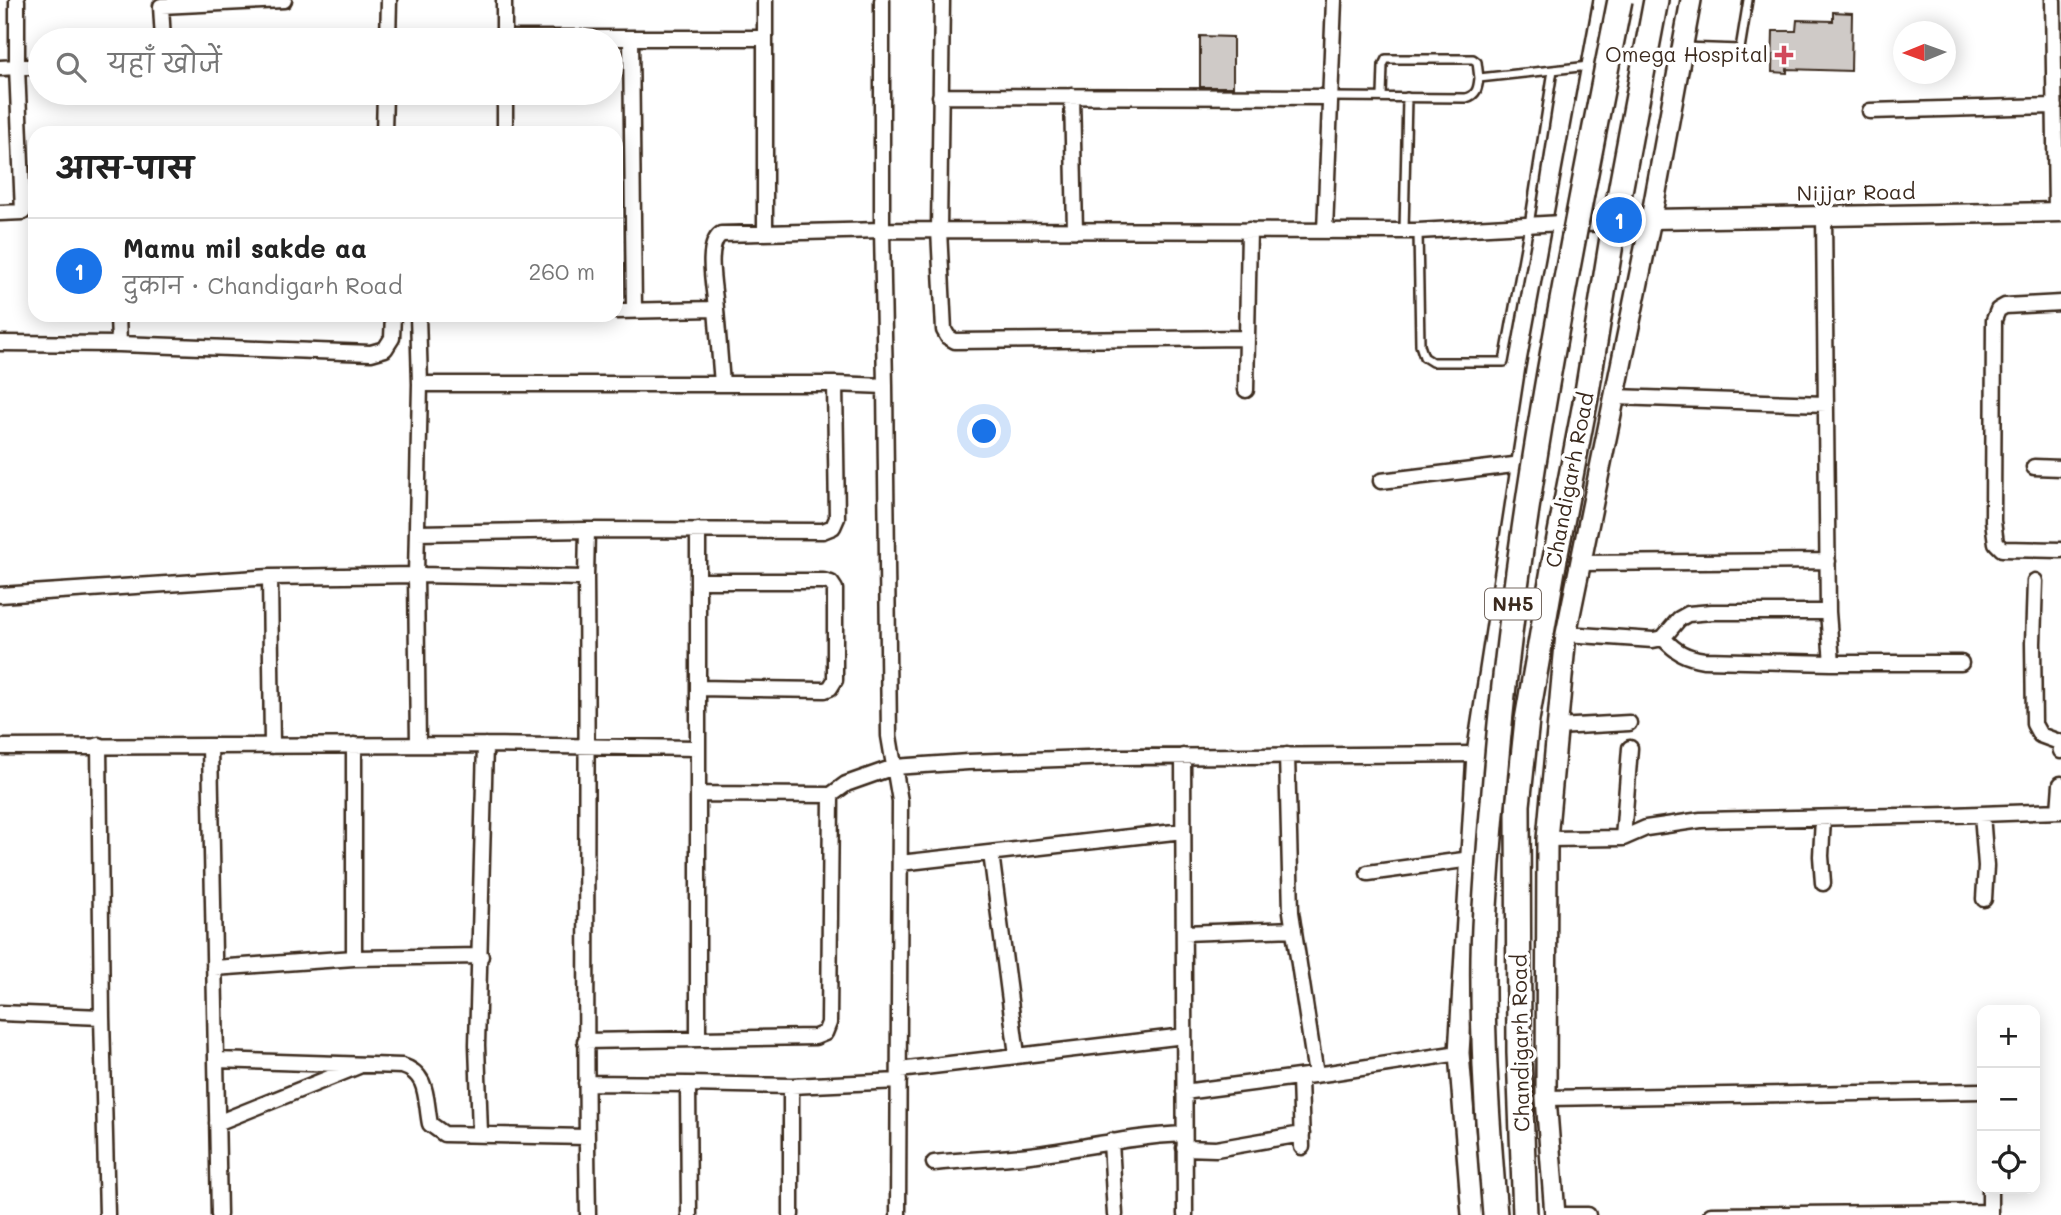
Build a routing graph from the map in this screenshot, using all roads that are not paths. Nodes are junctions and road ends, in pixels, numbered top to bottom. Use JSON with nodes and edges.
{"nodes":[{"id":1,"x":17,"y":0,"type":"edge"},
{"id":2,"x":284,"y":0,"type":"edge"},
{"id":3,"x":389,"y":0,"type":"edge"},
{"id":4,"x":505,"y":0,"type":"edge"},
{"id":5,"x":765,"y":0,"type":"edge"},
{"id":6,"x":882,"y":0,"type":"edge"},
{"id":7,"x":943,"y":0,"type":"edge"},
{"id":8,"x":1334,"y":0,"type":"edge"},
{"id":9,"x":1604,"y":0,"type":"edge"},
{"id":10,"x":1620,"y":0,"type":"edge"},
{"id":11,"x":1656,"y":0,"type":"edge"},
{"id":12,"x":1691,"y":0,"type":"edge"},
{"id":13,"x":1748,"y":0,"type":"edge"},
{"id":14,"x":2053,"y":0,"type":"edge"},
{"id":15,"x":161,"y":3,"type":"edge"},
{"id":16,"x":162,"y":28,"type":"edge"},
{"id":17,"x":388,"y":28,"type":"edge"},
{"id":18,"x":505,"y":28,"type":"edge"},
{"id":19,"x":623,"y":38,"type":"edge"},
{"id":20,"x":631,"y":38,"type":"junction"},
{"id":21,"x":765,"y":38,"type":"junction"},
{"id":22,"x":1682,"y":47,"type":"junction"},
{"id":23,"x":1593,"y":66,"type":"junction"},
{"id":24,"x":17,"y":67,"type":"junction"},
{"id":25,"x":28,"y":67,"type":"edge"},
{"id":26,"x":0,"y":68,"type":"edge"},
{"id":27,"x":2058,"y":68,"type":"edge"},
{"id":28,"x":1553,"y":70,"type":"junction"},
{"id":29,"x":1479,"y":78,"type":"junction"},
{"id":30,"x":940,"y":96,"type":"junction"},
{"id":31,"x":1072,"y":96,"type":"junction"},
{"id":32,"x":1382,"y":96,"type":"junction"},
{"id":33,"x":1329,"y":97,"type":"junction"},
{"id":34,"x":1407,"y":97,"type":"junction"},
{"id":35,"x":385,"y":105,"type":"edge"},
{"id":36,"x":505,"y":105,"type":"edge"},
{"id":37,"x":2055,"y":106,"type":"junction"},
{"id":38,"x":1870,"y":111,"type":"dead end"},
{"id":39,"x":384,"y":126,"type":"edge"},
{"id":40,"x":505,"y":126,"type":"edge"},
{"id":41,"x":2059,"y":157,"type":"edge"},
{"id":42,"x":28,"y":200,"type":"edge"},
{"id":43,"x":28,"y":212,"type":"edge"},
{"id":44,"x":2059,"y":212,"type":"edge"},
{"id":45,"x":0,"y":213,"type":"edge"},
{"id":46,"x":1824,"y":216,"type":"junction"},
{"id":47,"x":1651,"y":219,"type":"junction"},
{"id":48,"x":1562,"y":223,"type":"junction"},
{"id":49,"x":1530,"y":225,"type":"junction"},
{"id":50,"x":883,"y":230,"type":"junction"},
{"id":51,"x":939,"y":230,"type":"junction"},
{"id":52,"x":1075,"y":230,"type":"junction"},
{"id":53,"x":1249,"y":230,"type":"junction"},
{"id":54,"x":1325,"y":230,"type":"junction"},
{"id":55,"x":1411,"y":231,"type":"junction"},
{"id":56,"x":765,"y":232,"type":"junction"},
{"id":57,"x":2061,"y":303,"type":"edge"},
{"id":58,"x":716,"y":309,"type":"junction"},
{"id":59,"x":623,"y":311,"type":"edge"},
{"id":60,"x":634,"y":311,"type":"junction"},
{"id":61,"x":118,"y":322,"type":"edge"},
{"id":62,"x":393,"y":322,"type":"edge"},
{"id":63,"x":418,"y":322,"type":"edge"},
{"id":64,"x":1247,"y":338,"type":"junction"},
{"id":65,"x":0,"y":343,"type":"edge"},
{"id":66,"x":119,"y":344,"type":"junction"},
{"id":67,"x":419,"y":384,"type":"junction"},
{"id":68,"x":722,"y":384,"type":"junction"},
{"id":69,"x":835,"y":384,"type":"junction"},
{"id":70,"x":885,"y":386,"type":"junction"},
{"id":71,"x":1246,"y":390,"type":"dead end"},
{"id":72,"x":1615,"y":397,"type":"junction"},
{"id":73,"x":1826,"y":404,"type":"junction"},
{"id":74,"x":1522,"y":464,"type":"junction"},
{"id":75,"x":2034,"y":467,"type":"dead end"},
{"id":76,"x":2061,"y":468,"type":"edge"},
{"id":77,"x":1381,"y":481,"type":"dead end"},
{"id":78,"x":587,"y":530,"type":"junction"},
{"id":79,"x":698,"y":530,"type":"junction"},
{"id":80,"x":417,"y":533,"type":"junction"},
{"id":81,"x":2061,"y":550,"type":"edge"},
{"id":82,"x":1828,"y":561,"type":"junction"},
{"id":83,"x":1580,"y":563,"type":"junction"},
{"id":84,"x":416,"y":575,"type":"junction"},
{"id":85,"x":271,"y":577,"type":"junction"},
{"id":86,"x":586,"y":578,"type":"junction"},
{"id":87,"x":699,"y":581,"type":"junction"},
{"id":88,"x":2035,"y":581,"type":"dead end"},
{"id":89,"x":0,"y":595,"type":"edge"},
{"id":90,"x":1828,"y":612,"type":"junction"},
{"id":91,"x":1566,"y":634,"type":"junction"},
{"id":92,"x":1663,"y":638,"type":"junction"},
{"id":93,"x":1832,"y":663,"type":"junction"},
{"id":94,"x":1961,"y":663,"type":"dead end"},
{"id":95,"x":698,"y":688,"type":"junction"},
{"id":96,"x":1629,"y":723,"type":"dead end"},
{"id":97,"x":1557,"y":727,"type":"junction"},
{"id":98,"x":99,"y":745,"type":"junction"},
{"id":99,"x":354,"y":745,"type":"junction"},
{"id":100,"x":418,"y":745,"type":"junction"},
{"id":101,"x":485,"y":745,"type":"junction"},
{"id":102,"x":210,"y":746,"type":"junction"},
{"id":103,"x":272,"y":746,"type":"junction"},
{"id":104,"x":0,"y":747,"type":"edge"},
{"id":105,"x":587,"y":747,"type":"junction"},
{"id":106,"x":698,"y":748,"type":"junction"},
{"id":107,"x":1630,"y":748,"type":"dead end"},
{"id":108,"x":2061,"y":751,"type":"edge"},
{"id":109,"x":1477,"y":754,"type":"junction"},
{"id":110,"x":1287,"y":755,"type":"junction"},
{"id":111,"x":1183,"y":756,"type":"junction"},
{"id":112,"x":894,"y":767,"type":"junction"},
{"id":113,"x":2061,"y":785,"type":"edge"},
{"id":114,"x":699,"y":794,"type":"junction"},
{"id":115,"x":831,"y":795,"type":"junction"},
{"id":116,"x":2060,"y":811,"type":"edge"},
{"id":117,"x":1982,"y":814,"type":"junction"},
{"id":118,"x":1823,"y":818,"type":"junction"},
{"id":119,"x":1183,"y":831,"type":"junction"},
{"id":120,"x":1623,"y":838,"type":"junction"},
{"id":121,"x":1547,"y":839,"type":"junction"},
{"id":122,"x":991,"y":853,"type":"junction"},
{"id":123,"x":1471,"y":859,"type":"junction"},
{"id":124,"x":900,"y":863,"type":"junction"},
{"id":125,"x":1368,"y":873,"type":"dead end"},
{"id":126,"x":1823,"y":883,"type":"dead end"},
{"id":127,"x":1984,"y":899,"type":"dead end"},
{"id":128,"x":1294,"y":929,"type":"junction"},
{"id":129,"x":1184,"y":933,"type":"junction"},
{"id":130,"x":481,"y":956,"type":"junction"},
{"id":131,"x":354,"y":958,"type":"junction"},
{"id":132,"x":214,"y":968,"type":"junction"},
{"id":133,"x":0,"y":1013,"type":"edge"},
{"id":134,"x":102,"y":1017,"type":"junction"},
{"id":135,"x":1184,"y":1036,"type":"junction"},
{"id":136,"x":698,"y":1038,"type":"junction"},
{"id":137,"x":585,"y":1041,"type":"junction"},
{"id":138,"x":1459,"y":1053,"type":"junction"},
{"id":139,"x":1017,"y":1055,"type":"junction"},
{"id":140,"x":216,"y":1060,"type":"junction"},
{"id":141,"x":365,"y":1064,"type":"junction"},
{"id":142,"x":899,"y":1075,"type":"junction"},
{"id":143,"x":1316,"y":1075,"type":"junction"},
{"id":144,"x":1300,"y":1077,"type":"junction"},
{"id":145,"x":586,"y":1083,"type":"junction"},
{"id":146,"x":688,"y":1084,"type":"junction"},
{"id":147,"x":791,"y":1086,"type":"junction"},
{"id":148,"x":1977,"y":1091,"type":"edge"},
{"id":149,"x":1184,"y":1092,"type":"junction"},
{"id":150,"x":1546,"y":1098,"type":"junction"},
{"id":151,"x":217,"y":1123,"type":"junction"},
{"id":152,"x":480,"y":1133,"type":"junction"},
{"id":153,"x":587,"y":1137,"type":"junction"},
{"id":154,"x":1111,"y":1141,"type":"junction"},
{"id":155,"x":1184,"y":1141,"type":"junction"},
{"id":156,"x":934,"y":1163,"type":"dead end"},
{"id":157,"x":1990,"y":1194,"type":"edge"},
{"id":158,"x":1990,"y":1214,"type":"edge"},
{"id":159,"x":107,"y":1215,"type":"edge"},
{"id":160,"x":219,"y":1215,"type":"edge"},
{"id":161,"x":588,"y":1215,"type":"edge"},
{"id":162,"x":689,"y":1215,"type":"edge"},
{"id":163,"x":791,"y":1215,"type":"edge"},
{"id":164,"x":898,"y":1215,"type":"edge"},
{"id":165,"x":1115,"y":1215,"type":"edge"},
{"id":166,"x":1185,"y":1215,"type":"edge"},
{"id":167,"x":1472,"y":1215,"type":"edge"},
{"id":168,"x":1495,"y":1215,"type":"edge"},
{"id":169,"x":1525,"y":1215,"type":"edge"},
{"id":170,"x":1555,"y":1215,"type":"edge"},
{"id":171,"x":1588,"y":1215,"type":"edge"},
{"id":172,"x":1711,"y":1215,"type":"edge"}],
"edges":[{"from":1,"to":24,"type":"street"},
{"from":2,"to":15,"type":"street"},
{"from":3,"to":17,"type":"street"},
{"from":4,"to":18,"type":"street"},
{"from":5,"to":21,"type":"street"},
{"from":6,"to":50,"type":"street"},
{"from":7,"to":30,"type":"street"},
{"from":8,"to":33,"type":"street"},
{"from":9,"to":23,"type":"main road"},
{"from":10,"to":168,"type":"highway","number":"NH5","bridge":true},
{"from":11,"to":169,"type":"highway","name":"Chandigarh Road","number":"NH5","bridge":true},
{"from":12,"to":22,"type":"main road"},
{"from":13,"to":22,"type":"lane"},
{"from":14,"to":27,"type":"street"},
{"from":15,"to":16,"type":"street"},
{"from":19,"to":20,"type":"street"},
{"from":20,"to":21,"type":"street"},
{"from":20,"to":60,"type":"street"},
{"from":21,"to":56,"type":"street"},
{"from":22,"to":47,"type":"main road"},
{"from":23,"to":28,"type":"lane"},
{"from":23,"to":48,"type":"main road"},
{"from":24,"to":25,"type":"street"},
{"from":24,"to":26,"type":"street"},
{"from":24,"to":42,"type":"street"},
{"from":27,"to":37,"type":"street"},
{"from":28,"to":29,"type":"lane"},
{"from":28,"to":49,"type":"lane"},
{"from":29,"to":32,"type":"lane"},
{"from":29,"to":34,"type":"lane"},
{"from":30,"to":31,"type":"street"},
{"from":30,"to":51,"type":"street"},
{"from":31,"to":33,"type":"street"},
{"from":31,"to":52,"type":"street"},
{"from":32,"to":33,"type":"lane"},
{"from":32,"to":34,"type":"lane"},
{"from":33,"to":54,"type":"street"},
{"from":34,"to":55,"type":"lane"},
{"from":35,"to":39,"type":"street"},
{"from":36,"to":40,"type":"street"},
{"from":37,"to":38,"type":"street"},
{"from":37,"to":41,"type":"street"},
{"from":41,"to":44,"type":"street"},
{"from":43,"to":45,"type":"street"},
{"from":44,"to":46,"type":"street","name":"Nijjar Road"},
{"from":46,"to":47,"type":"street","name":"Nijjar Road"},
{"from":46,"to":73,"type":"street"},
{"from":47,"to":48,"type":"street","name":"Nijjar Road"},
{"from":47,"to":72,"type":"main road"},
{"from":48,"to":49,"type":"street"},
{"from":48,"to":74,"type":"main road"},
{"from":49,"to":55,"type":"street"},
{"from":49,"to":55,"type":"lane"},
{"from":50,"to":51,"type":"street"},
{"from":50,"to":56,"type":"street"},
{"from":50,"to":70,"type":"street"},
{"from":51,"to":52,"type":"street"},
{"from":51,"to":64,"type":"street"},
{"from":52,"to":53,"type":"street"},
{"from":53,"to":54,"type":"street"},
{"from":53,"to":64,"type":"street"},
{"from":54,"to":55,"type":"street"},
{"from":56,"to":58,"type":"street"},
{"from":57,"to":81,"type":"street"},
{"from":58,"to":60,"type":"street"},
{"from":58,"to":68,"type":"street"},
{"from":59,"to":60,"type":"street"},
{"from":61,"to":66,"type":"street"},
{"from":62,"to":66,"type":"street"},
{"from":63,"to":67,"type":"street"},
{"from":64,"to":71,"type":"street"},
{"from":65,"to":66,"type":"street"},
{"from":67,"to":68,"type":"street"},
{"from":67,"to":80,"type":"street"},
{"from":68,"to":69,"type":"street"},
{"from":69,"to":70,"type":"street"},
{"from":69,"to":79,"type":"street"},
{"from":70,"to":112,"type":"street"},
{"from":72,"to":73,"type":"street"},
{"from":72,"to":83,"type":"main road"},
{"from":73,"to":82,"type":"street"},
{"from":74,"to":77,"type":"street"},
{"from":74,"to":109,"type":"main road"},
{"from":75,"to":76,"type":"street"},
{"from":78,"to":79,"type":"street"},
{"from":78,"to":80,"type":"street"},
{"from":78,"to":86,"type":"street"},
{"from":79,"to":87,"type":"street"},
{"from":80,"to":84,"type":"street"},
{"from":82,"to":83,"type":"street"},
{"from":82,"to":90,"type":"street"},
{"from":83,"to":91,"type":"main road"},
{"from":84,"to":85,"type":"street"},
{"from":84,"to":86,"type":"street"},
{"from":84,"to":100,"type":"street"},
{"from":85,"to":89,"type":"street"},
{"from":85,"to":103,"type":"street"},
{"from":86,"to":105,"type":"street"},
{"from":87,"to":95,"type":"street"},
{"from":87,"to":95,"type":"street"},
{"from":88,"to":108,"type":"street"},
{"from":90,"to":92,"type":"street"},
{"from":90,"to":93,"type":"street"},
{"from":91,"to":92,"type":"street"},
{"from":91,"to":97,"type":"main road"},
{"from":92,"to":93,"type":"street"},
{"from":93,"to":94,"type":"street"},
{"from":95,"to":106,"type":"street"},
{"from":96,"to":97,"type":"street"},
{"from":97,"to":121,"type":"main road"},
{"from":98,"to":102,"type":"street"},
{"from":98,"to":104,"type":"street"},
{"from":98,"to":134,"type":"street"},
{"from":99,"to":100,"type":"street"},
{"from":99,"to":103,"type":"street"},
{"from":99,"to":131,"type":"street"},
{"from":100,"to":101,"type":"street"},
{"from":101,"to":105,"type":"street"},
{"from":101,"to":130,"type":"street"},
{"from":102,"to":103,"type":"street"},
{"from":102,"to":132,"type":"street"},
{"from":105,"to":106,"type":"street"},
{"from":105,"to":137,"type":"street"},
{"from":106,"to":114,"type":"street"},
{"from":107,"to":120,"type":"street"},
{"from":109,"to":110,"type":"street"},
{"from":109,"to":123,"type":"main road"},
{"from":110,"to":111,"type":"street"},
{"from":110,"to":128,"type":"street"},
{"from":111,"to":112,"type":"street"},
{"from":111,"to":119,"type":"street"},
{"from":112,"to":115,"type":"street"},
{"from":112,"to":124,"type":"street"},
{"from":113,"to":116,"type":"street"},
{"from":114,"to":115,"type":"street"},
{"from":114,"to":136,"type":"street"},
{"from":115,"to":136,"type":"street"},
{"from":116,"to":117,"type":"street"},
{"from":117,"to":118,"type":"street"},
{"from":117,"to":127,"type":"street"},
{"from":118,"to":120,"type":"street"},
{"from":118,"to":126,"type":"street"},
{"from":119,"to":122,"type":"street"},
{"from":119,"to":129,"type":"street"},
{"from":120,"to":121,"type":"street"},
{"from":121,"to":150,"type":"main road"},
{"from":122,"to":124,"type":"street"},
{"from":122,"to":139,"type":"street"},
{"from":123,"to":125,"type":"street"},
{"from":123,"to":138,"type":"main road"},
{"from":124,"to":142,"type":"street"},
{"from":128,"to":129,"type":"street"},
{"from":128,"to":143,"type":"street"},
{"from":129,"to":135,"type":"street"},
{"from":130,"to":131,"type":"street"},
{"from":130,"to":152,"type":"street"},
{"from":131,"to":132,"type":"street"},
{"from":132,"to":140,"type":"street"},
{"from":133,"to":134,"type":"street"},
{"from":134,"to":159,"type":"street"},
{"from":135,"to":139,"type":"street"},
{"from":135,"to":149,"type":"street"},
{"from":136,"to":137,"type":"street"},
{"from":137,"to":145,"type":"street"},
{"from":138,"to":143,"type":"street"},
{"from":138,"to":167,"type":"main road"},
{"from":139,"to":142,"type":"street"},
{"from":140,"to":141,"type":"street"},
{"from":140,"to":151,"type":"street"},
{"from":141,"to":151,"type":"street"},
{"from":141,"to":152,"type":"street"},
{"from":142,"to":147,"type":"street"},
{"from":142,"to":164,"type":"street"},
{"from":143,"to":144,"type":"street"},
{"from":144,"to":149,"type":"street"},
{"from":144,"to":155,"type":"street"},
{"from":145,"to":146,"type":"street"},
{"from":145,"to":153,"type":"street"},
{"from":146,"to":147,"type":"street"},
{"from":146,"to":162,"type":"street"},
{"from":147,"to":163,"type":"street"},
{"from":148,"to":150,"type":"street"},
{"from":149,"to":155,"type":"street"},
{"from":150,"to":170,"type":"main road"},
{"from":151,"to":160,"type":"street"},
{"from":152,"to":153,"type":"street"},
{"from":153,"to":161,"type":"street"},
{"from":154,"to":155,"type":"street"},
{"from":154,"to":156,"type":"street"},
{"from":154,"to":165,"type":"street"},
{"from":155,"to":166,"type":"street"},
{"from":157,"to":158,"type":"street"},
{"from":158,"to":172,"type":"street"},
{"from":170,"to":171,"type":"street"}]}
